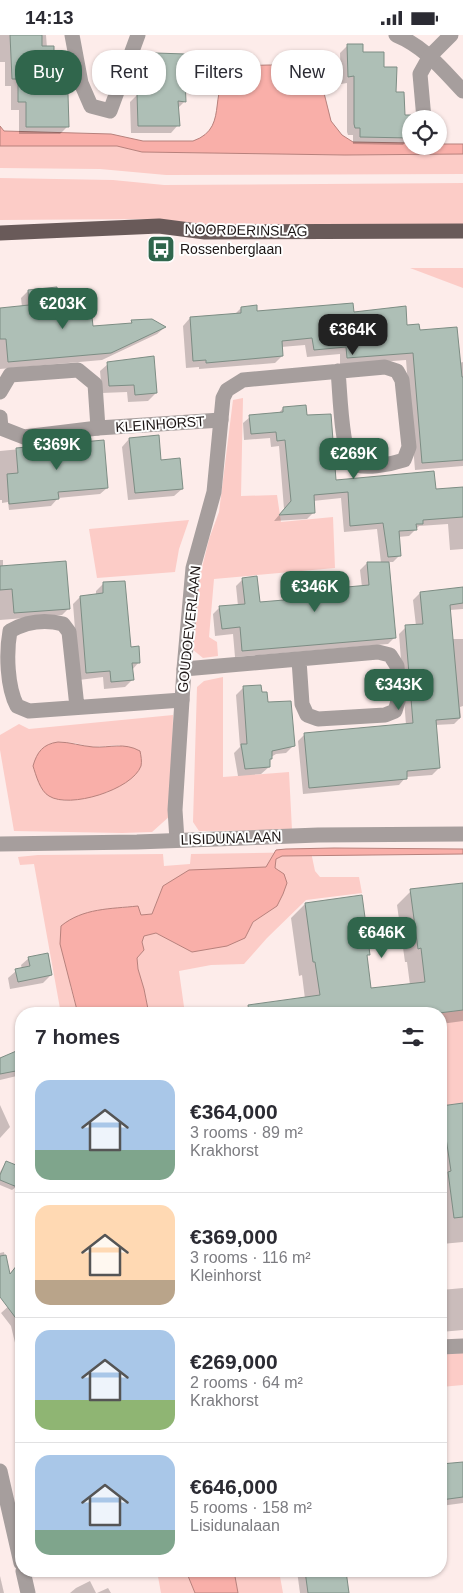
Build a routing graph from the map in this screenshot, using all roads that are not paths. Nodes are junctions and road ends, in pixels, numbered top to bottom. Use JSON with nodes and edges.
{"nodes":[{"id":1,"x":72,"y":35,"type":"edge"},
{"id":2,"x":138,"y":35,"type":"edge"},
{"id":3,"x":396,"y":35,"type":"edge"},
{"id":4,"x":451,"y":35,"type":"edge"},
{"id":5,"x":430,"y":56,"type":"junction"},
{"id":6,"x":463,"y":91,"type":"edge"},
{"id":7,"x":423,"y":110,"type":"edge"},
{"id":8,"x":463,"y":231,"type":"edge"},
{"id":9,"x":0,"y":233,"type":"edge"},
{"id":10,"x":338,"y":371,"type":"junction"},
{"id":11,"x":0,"y":392,"type":"edge"},
{"id":12,"x":0,"y":417,"type":"edge"},
{"id":13,"x":221,"y":420,"type":"junction"},
{"id":14,"x":98,"y":428,"type":"junction"},
{"id":15,"x":299,"y":660,"type":"junction"},
{"id":16,"x":184,"y":669,"type":"junction"},
{"id":17,"x":182,"y":700,"type":"junction"},
{"id":18,"x":77,"y":707,"type":"junction"},
{"id":19,"x":463,"y":835,"type":"edge"},
{"id":20,"x":177,"y":840,"type":"junction"},
{"id":21,"x":0,"y":844,"type":"edge"},
{"id":22,"x":463,"y":1346,"type":"edge"},
{"id":23,"x":447,"y":1347,"type":"edge"},
{"id":24,"x":0,"y":1471,"type":"edge"},
{"id":25,"x":15,"y":1537,"type":"edge"},
{"id":26,"x":24,"y":1577,"type":"edge"},
{"id":27,"x":28,"y":1593,"type":"edge"}],
"edges":[{"from":1,"to":2,"type":"street"},
{"from":3,"to":5,"type":"street"},
{"from":4,"to":5,"type":"street"},
{"from":5,"to":6,"type":"street"},
{"from":5,"to":7,"type":"street"},
{"from":8,"to":9,"type":"main road","name":"NOORDERINSLAG"},
{"from":10,"to":10,"type":"street"},
{"from":10,"to":13,"type":"street","name":"GOUDOEVERLAAN"},
{"from":11,"to":14,"type":"street","name":"KLEINHORST"},
{"from":12,"to":14,"type":"street","name":"KLEINHORST"},
{"from":13,"to":14,"type":"street","name":"KLEINHORST"},
{"from":13,"to":16,"type":"street","name":"GOUDOEVERLAAN"},
{"from":15,"to":15,"type":"street"},
{"from":15,"to":16,"type":"street"},
{"from":16,"to":17,"type":"street","name":"GOUDOEVERLAAN"},
{"from":17,"to":18,"type":"street"},
{"from":17,"to":20,"type":"street","name":"GOUDOEVERLAAN"},
{"from":18,"to":18,"type":"street"},
{"from":19,"to":20,"type":"street","name":"LISIDUNALAAN"},
{"from":20,"to":21,"type":"street","name":"LISIDUNALAAN"},
{"from":22,"to":23,"type":"street"},
{"from":24,"to":25,"type":"street"},
{"from":26,"to":27,"type":"street"}]}
